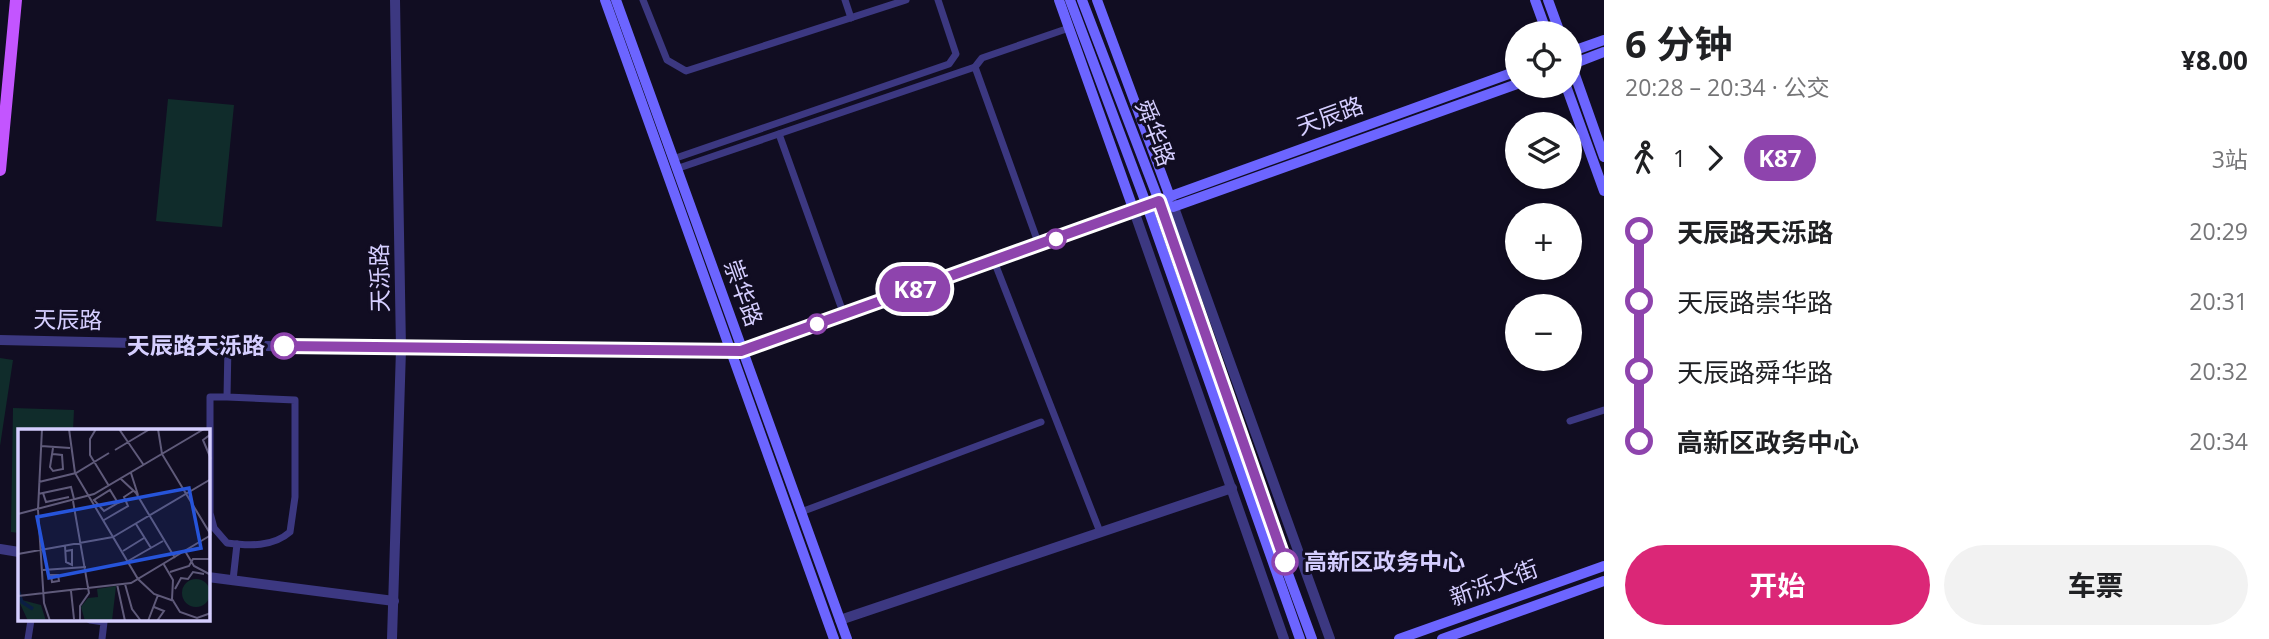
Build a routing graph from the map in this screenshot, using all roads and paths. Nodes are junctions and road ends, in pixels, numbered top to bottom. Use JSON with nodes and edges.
{"nodes":[{"id":1,"x":16,"y":0,"type":"edge"},
{"id":2,"x":395,"y":0,"type":"edge"},
{"id":3,"x":605,"y":0,"type":"edge"},
{"id":4,"x":616,"y":0,"type":"edge"},
{"id":5,"x":643,"y":0,"type":"edge"},
{"id":6,"x":845,"y":0,"type":"edge"},
{"id":7,"x":906,"y":0,"type":"edge"},
{"id":8,"x":938,"y":0,"type":"edge"},
{"id":9,"x":1059,"y":0,"type":"edge"},
{"id":10,"x":1070,"y":0,"type":"edge"},
{"id":11,"x":1082,"y":0,"type":"edge"},
{"id":12,"x":1097,"y":0,"type":"edge"},
{"id":13,"x":1535,"y":0,"type":"edge"},
{"id":14,"x":1548,"y":0,"type":"edge"},
{"id":15,"x":851,"y":18,"type":"junction"},
{"id":16,"x":1543,"y":21,"type":"edge"},
{"id":17,"x":1556,"y":21,"type":"edge"},
{"id":18,"x":1069,"y":29,"type":"junction"},
{"id":19,"x":1604,"y":40,"type":"edge"},
{"id":20,"x":1582,"y":48,"type":"edge"},
{"id":21,"x":1604,"y":52,"type":"edge"},
{"id":22,"x":1582,"y":60,"type":"edge"},
{"id":23,"x":975,"y":67,"type":"junction"},
{"id":24,"x":1505,"y":75,"type":"edge"},
{"id":25,"x":1505,"y":88,"type":"edge"},
{"id":26,"x":1582,"y":97,"type":"edge"},
{"id":27,"x":1570,"y":98,"type":"edge"},
{"id":28,"x":779,"y":134,"type":"junction"},
{"id":29,"x":1604,"y":157,"type":"edge"},
{"id":30,"x":674,"y":164,"type":"junction"},
{"id":31,"x":0,"y":170,"type":"edge"},
{"id":32,"x":1604,"y":191,"type":"edge"},
{"id":33,"x":1168,"y":200,"type":"junction"},
{"id":34,"x":1147,"y":206,"type":"junction"},
{"id":35,"x":1134,"y":211,"type":"junction"},
{"id":36,"x":1038,"y":245,"type":"junction"},
{"id":37,"x":994,"y":261,"type":"junction"},
{"id":38,"x":844,"y":315,"type":"junction"},
{"id":39,"x":0,"y":340,"type":"edge"},
{"id":40,"x":228,"y":345,"type":"junction"},
{"id":41,"x":401,"y":349,"type":"junction"},
{"id":42,"x":736,"y":352,"type":"junction"},
{"id":43,"x":228,"y":397,"type":"junction"},
{"id":44,"x":1604,"y":410,"type":"edge"},
{"id":45,"x":1570,"y":421,"type":"dead end"},
{"id":46,"x":1041,"y":422,"type":"dead end"},
{"id":47,"x":1232,"y":488,"type":"junction"},
{"id":48,"x":801,"y":512,"type":"junction"},
{"id":49,"x":1100,"y":532,"type":"junction"},
{"id":50,"x":237,"y":544,"type":"junction"},
{"id":51,"x":0,"y":549,"type":"edge"},
{"id":52,"x":18,"y":552,"type":"edge"},
{"id":53,"x":1604,"y":566,"type":"edge"},
{"id":54,"x":210,"y":577,"type":"edge"},
{"id":55,"x":233,"y":580,"type":"junction"},
{"id":56,"x":1604,"y":581,"type":"edge"},
{"id":57,"x":394,"y":601,"type":"junction"},
{"id":58,"x":840,"y":620,"type":"junction"},
{"id":59,"x":1437,"y":626,"type":"junction"},
{"id":60,"x":1444,"y":638,"type":"edge"},
{"id":61,"x":393,"y":639,"type":"edge"},
{"id":62,"x":834,"y":639,"type":"edge"},
{"id":63,"x":847,"y":639,"type":"edge"},
{"id":64,"x":1284,"y":639,"type":"edge"},
{"id":65,"x":1300,"y":639,"type":"edge"},
{"id":66,"x":1312,"y":639,"type":"edge"},
{"id":67,"x":1329,"y":639,"type":"edge"},
{"id":68,"x":1399,"y":639,"type":"edge"}],
"edges":[{"from":1,"to":31,"type":"main road"},
{"from":2,"to":41,"type":"street","name":"天泺路"},
{"from":3,"to":42,"type":"main road","name":"崇华路"},
{"from":4,"to":30,"type":"main road","name":"崇华路"},
{"from":5,"to":15,"type":"street"},
{"from":6,"to":15,"type":"street"},
{"from":7,"to":15,"type":"street"},
{"from":8,"to":30,"type":"street"},
{"from":9,"to":18,"type":"main road"},
{"from":10,"to":34,"type":"main road","name":"舜华路"},
{"from":11,"to":33,"type":"main road","name":"舜华路"},
{"from":12,"to":33,"type":"main road"},
{"from":13,"to":16,"type":"main road"},
{"from":14,"to":17,"type":"main road"},
{"from":18,"to":23,"type":"street"},
{"from":18,"to":35,"type":"main road"},
{"from":19,"to":20,"type":"main road"},
{"from":21,"to":22,"type":"main road"},
{"from":23,"to":28,"type":"street"},
{"from":23,"to":36,"type":"street"},
{"from":24,"to":33,"type":"main road","name":"天辰路"},
{"from":25,"to":33,"type":"main road","name":"天辰路"},
{"from":26,"to":29,"type":"main road"},
{"from":27,"to":32,"type":"main road"},
{"from":28,"to":30,"type":"street"},
{"from":28,"to":38,"type":"street"},
{"from":30,"to":42,"type":"main road","name":"崇华路"},
{"from":33,"to":34,"type":"main road","name":"天辰路"},
{"from":33,"to":66,"type":"main road","name":"舜华路"},
{"from":33,"to":67,"type":"street"},
{"from":34,"to":35,"type":"main road","name":"天辰路"},
{"from":34,"to":65,"type":"main road","name":"舜华路"},
{"from":35,"to":36,"type":"main road","name":"天辰路"},
{"from":35,"to":47,"type":"street"},
{"from":36,"to":37,"type":"main road","name":"天辰路"},
{"from":37,"to":38,"type":"main road","name":"天辰路"},
{"from":37,"to":49,"type":"street"},
{"from":38,"to":42,"type":"main road","name":"天辰路"},
{"from":39,"to":40,"type":"street","name":"天辰路"},
{"from":40,"to":41,"type":"street","name":"天辰路"},
{"from":40,"to":43,"type":"street"},
{"from":41,"to":42,"type":"street","name":"天辰路"},
{"from":41,"to":57,"type":"street","name":"天泺路"},
{"from":42,"to":48,"type":"main road","name":"崇华路"},
{"from":42,"to":62,"type":"main road","name":"崇华路"},
{"from":43,"to":50,"type":"street"},
{"from":43,"to":50,"type":"street"},
{"from":44,"to":45,"type":"street"},
{"from":46,"to":48,"type":"street"},
{"from":47,"to":49,"type":"street"},
{"from":47,"to":64,"type":"street"},
{"from":48,"to":58,"type":"main road","name":"崇华路"},
{"from":49,"to":58,"type":"street"},
{"from":50,"to":55,"type":"street"},
{"from":51,"to":52,"type":"street"},
{"from":53,"to":59,"type":"main road","name":"新泺大街"},
{"from":54,"to":55,"type":"street"},
{"from":55,"to":57,"type":"street"},
{"from":56,"to":60,"type":"main road","name":"新泺大街"},
{"from":57,"to":61,"type":"street","name":"天泺路"},
{"from":58,"to":63,"type":"main road","name":"崇华路"},
{"from":59,"to":60,"type":"main road"},
{"from":59,"to":68,"type":"main road","name":"新泺大街"}]}
